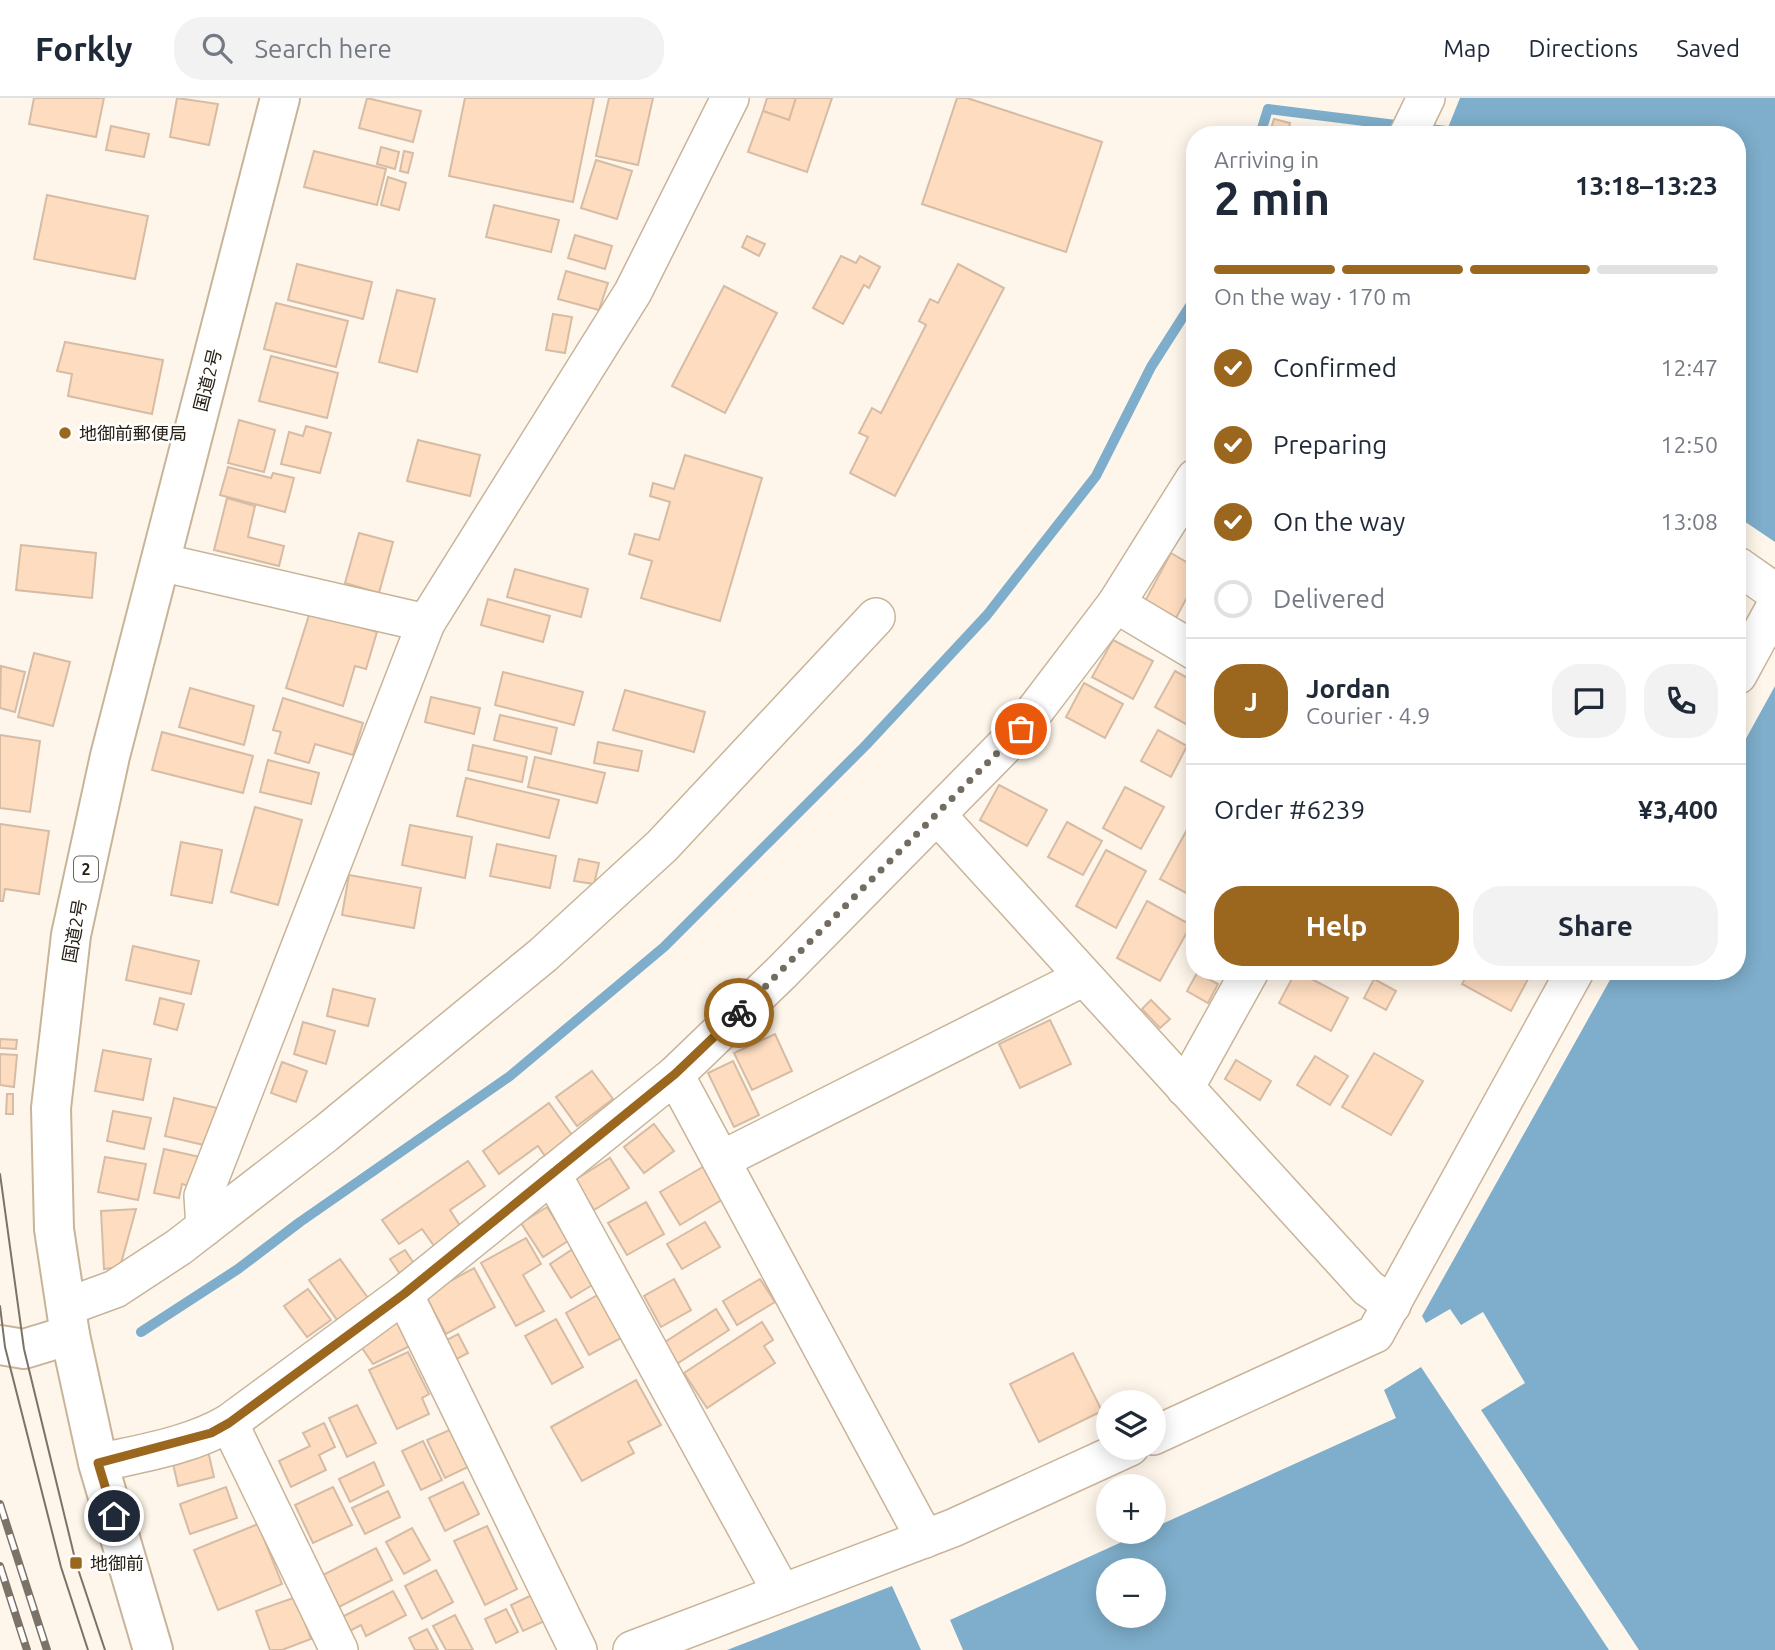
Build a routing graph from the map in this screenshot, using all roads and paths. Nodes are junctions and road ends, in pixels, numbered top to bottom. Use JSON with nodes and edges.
{"nodes":[{"id":1,"x":280,"y":98,"type":"edge"},
{"id":2,"x":730,"y":98,"type":"edge"},
{"id":3,"x":1426,"y":98,"type":"edge"},
{"id":4,"x":1412,"y":126,"type":"edge"},
{"id":5,"x":1186,"y":492,"type":"edge"},
{"id":6,"x":160,"y":562,"type":"junction"},
{"id":7,"x":1746,"y":572,"type":"edge"},
{"id":8,"x":1775,"y":592,"type":"edge"},
{"id":9,"x":1116,"y":604,"type":"junction"},
{"id":10,"x":1775,"y":607,"type":"edge"},
{"id":11,"x":876,"y":617,"type":"dead end"},
{"id":12,"x":426,"y":623,"type":"junction"},
{"id":13,"x":1186,"y":646,"type":"edge"},
{"id":14,"x":1746,"y":660,"type":"edge"},
{"id":15,"x":937,"y":815,"type":"junction"},
{"id":16,"x":1084,"y":977,"type":"junction"},
{"id":17,"x":1245,"y":980,"type":"edge"},
{"id":18,"x":1570,"y":980,"type":"edge"},
{"id":19,"x":675,"y":1074,"type":"junction"},
{"id":20,"x":1185,"y":1088,"type":"junction"},
{"id":21,"x":721,"y":1160,"type":"junction"},
{"id":22,"x":552,"y":1174,"type":"junction"},
{"id":23,"x":205,"y":1227,"type":"junction"},
{"id":24,"x":404,"y":1294,"type":"junction"},
{"id":25,"x":1392,"y":1305,"type":"junction"},
{"id":26,"x":68,"y":1321,"type":"junction"},
{"id":27,"x":0,"y":1345,"type":"edge"},
{"id":28,"x":229,"y":1423,"type":"junction"},
{"id":29,"x":1166,"y":1430,"type":"edge"},
{"id":30,"x":1102,"y":1460,"type":"edge"},
{"id":31,"x":98,"y":1463,"type":"junction"},
{"id":32,"x":925,"y":1539,"type":"junction"},
{"id":33,"x":782,"y":1593,"type":"junction"},
{"id":34,"x":153,"y":1650,"type":"edge"},
{"id":35,"x":339,"y":1650,"type":"edge"},
{"id":36,"x":578,"y":1650,"type":"edge"},
{"id":37,"x":632,"y":1650,"type":"edge"}],
"edges":[{"from":1,"to":6,"type":"main road","name":"国道2号","number":"2"},
{"from":2,"to":12,"type":"street"},
{"from":3,"to":4,"type":"street"},
{"from":5,"to":9,"type":"street"},
{"from":6,"to":12,"type":"street"},
{"from":6,"to":26,"type":"main road","name":"国道2号","number":"2"},
{"from":7,"to":8,"type":"street"},
{"from":9,"to":13,"type":"street"},
{"from":9,"to":15,"type":"street"},
{"from":10,"to":14,"type":"street"},
{"from":11,"to":23,"type":"street"},
{"from":12,"to":23,"type":"street"},
{"from":15,"to":16,"type":"street"},
{"from":15,"to":19,"type":"street"},
{"from":16,"to":20,"type":"street"},
{"from":16,"to":21,"type":"street"},
{"from":17,"to":20,"type":"street"},
{"from":18,"to":25,"type":"street"},
{"from":19,"to":21,"type":"street"},
{"from":19,"to":22,"type":"street"},
{"from":20,"to":25,"type":"street"},
{"from":21,"to":32,"type":"street"},
{"from":22,"to":24,"type":"street"},
{"from":22,"to":33,"type":"street"},
{"from":23,"to":26,"type":"street"},
{"from":24,"to":28,"type":"street"},
{"from":24,"to":36,"type":"street"},
{"from":25,"to":29,"type":"street"},
{"from":26,"to":27,"type":"main road"},
{"from":26,"to":31,"type":"main road","name":"国道2号","number":"2"},
{"from":28,"to":31,"type":"street"},
{"from":28,"to":35,"type":"street"},
{"from":30,"to":32,"type":"street"},
{"from":31,"to":34,"type":"main road","name":"国道2号","number":"2"},
{"from":32,"to":33,"type":"street"},
{"from":33,"to":37,"type":"street"}]}
